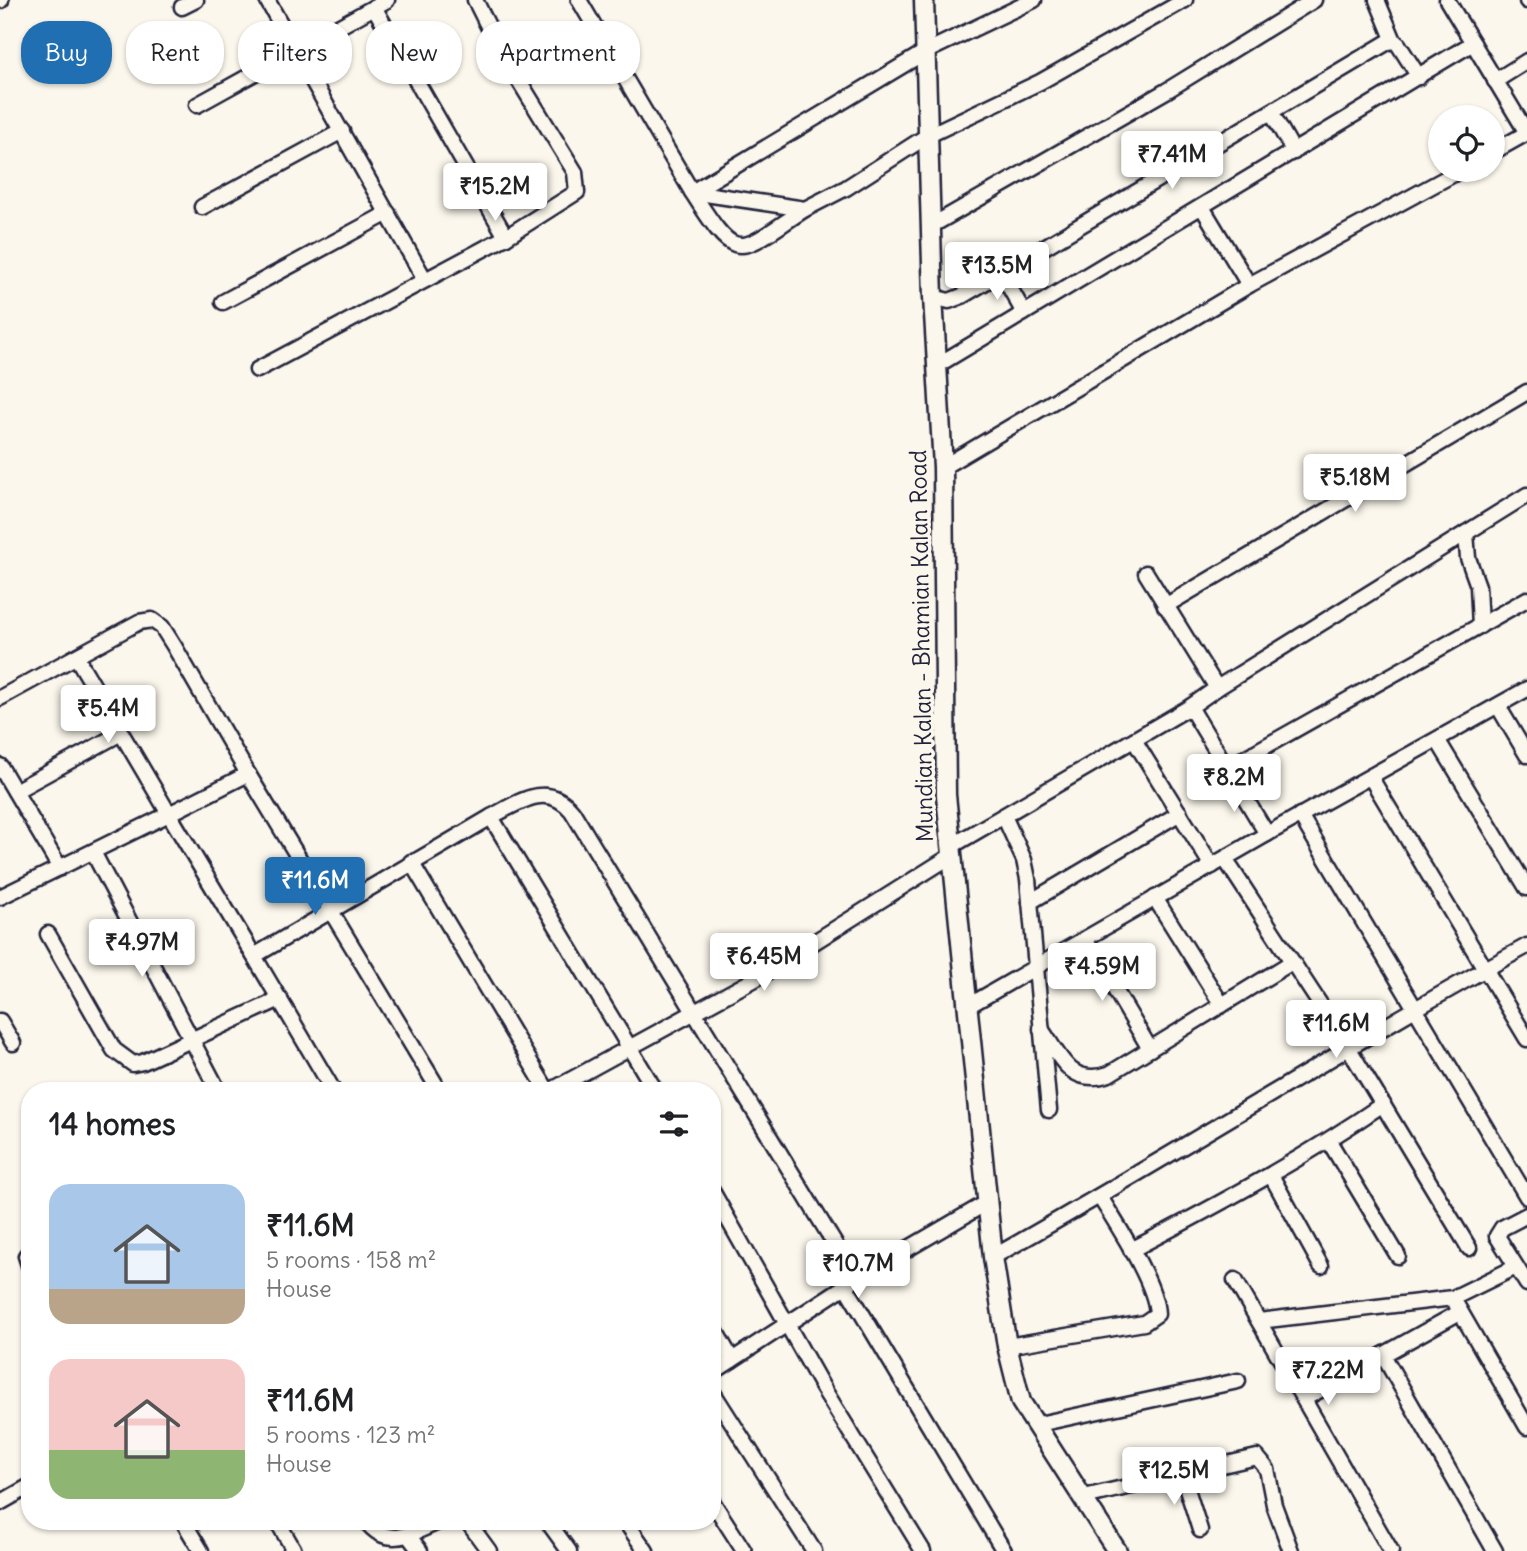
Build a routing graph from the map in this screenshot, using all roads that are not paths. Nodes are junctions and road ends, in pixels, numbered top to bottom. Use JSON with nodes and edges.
{"nodes":[{"id":1,"x":196,"y":0,"type":"edge"},
{"id":2,"x":267,"y":0,"type":"edge"},
{"id":3,"x":475,"y":0,"type":"edge"},
{"id":4,"x":579,"y":0,"type":"edge"},
{"id":5,"x":924,"y":0,"type":"edge"},
{"id":6,"x":1034,"y":0,"type":"edge"},
{"id":7,"x":1185,"y":0,"type":"edge"},
{"id":8,"x":1314,"y":0,"type":"edge"},
{"id":9,"x":1377,"y":0,"type":"edge"},
{"id":10,"x":1447,"y":0,"type":"edge"},
{"id":11,"x":381,"y":4,"type":"edge"},
{"id":12,"x":182,"y":7,"type":"dead end"},
{"id":13,"x":279,"y":21,"type":"edge"},
{"id":14,"x":351,"y":21,"type":"edge"},
{"id":15,"x":1394,"y":41,"type":"junction"},
{"id":16,"x":1473,"y":43,"type":"junction"},
{"id":17,"x":925,"y":52,"type":"junction"},
{"id":18,"x":1527,"y":61,"type":"edge"},
{"id":19,"x":1419,"y":77,"type":"junction"},
{"id":20,"x":1495,"y":81,"type":"junction"},
{"id":21,"x":238,"y":83,"type":"edge"},
{"id":22,"x":315,"y":84,"type":"edge"},
{"id":23,"x":197,"y":105,"type":"dead end"},
{"id":24,"x":1271,"y":112,"type":"junction"},
{"id":25,"x":342,"y":131,"type":"junction"},
{"id":26,"x":927,"y":136,"type":"junction"},
{"id":27,"x":1505,"y":145,"type":"edge"},
{"id":28,"x":1294,"y":152,"type":"junction"},
{"id":29,"x":1439,"y":182,"type":"edge"},
{"id":30,"x":692,"y":192,"type":"junction"},
{"id":31,"x":202,"y":207,"type":"dead end"},
{"id":32,"x":1202,"y":207,"type":"junction"},
{"id":33,"x":805,"y":209,"type":"junction"},
{"id":34,"x":387,"y":213,"type":"junction"},
{"id":35,"x":931,"y":226,"type":"junction"},
{"id":36,"x":506,"y":237,"type":"junction"},
{"id":37,"x":1001,"y":272,"type":"junction"},
{"id":38,"x":425,"y":280,"type":"junction"},
{"id":39,"x":1249,"y":285,"type":"junction"},
{"id":40,"x":933,"y":297,"type":"junction"},
{"id":41,"x":223,"y":302,"type":"dead end"},
{"id":42,"x":1024,"y":313,"type":"junction"},
{"id":43,"x":936,"y":366,"type":"junction"},
{"id":44,"x":257,"y":370,"type":"dead end"},
{"id":45,"x":1527,"y":392,"type":"edge"},
{"id":46,"x":943,"y":467,"type":"junction"},
{"id":47,"x":1527,"y":495,"type":"edge"},
{"id":48,"x":1466,"y":533,"type":"junction"},
{"id":49,"x":1146,"y":573,"type":"dead end"},
{"id":50,"x":1527,"y":598,"type":"edge"},
{"id":51,"x":1165,"y":606,"type":"junction"},
{"id":52,"x":1480,"y":626,"type":"junction"},
{"id":53,"x":77,"y":658,"type":"junction"},
{"id":54,"x":1217,"y":688,"type":"junction"},
{"id":55,"x":1527,"y":689,"type":"edge"},
{"id":56,"x":0,"y":698,"type":"edge"},
{"id":57,"x":1498,"y":706,"type":"junction"},
{"id":58,"x":1191,"y":707,"type":"junction"},
{"id":59,"x":121,"y":733,"type":"junction"},
{"id":60,"x":1134,"y":740,"type":"junction"},
{"id":61,"x":1438,"y":741,"type":"junction"},
{"id":62,"x":1527,"y":755,"type":"edge"},
{"id":63,"x":0,"y":766,"type":"edge"},
{"id":64,"x":1227,"y":768,"type":"junction"},
{"id":65,"x":248,"y":774,"type":"junction"},
{"id":66,"x":1371,"y":778,"type":"junction"},
{"id":67,"x":15,"y":792,"type":"junction"},
{"id":68,"x":1180,"y":813,"type":"junction"},
{"id":69,"x":169,"y":814,"type":"junction"},
{"id":70,"x":1300,"y":815,"type":"junction"},
{"id":71,"x":1004,"y":816,"type":"junction"},
{"id":72,"x":491,"y":817,"type":"junction"},
{"id":73,"x":1267,"y":834,"type":"junction"},
{"id":74,"x":93,"y":852,"type":"junction"},
{"id":75,"x":951,"y":852,"type":"junction"},
{"id":76,"x":411,"y":862,"type":"junction"},
{"id":77,"x":1219,"y":862,"type":"junction"},
{"id":78,"x":60,"y":868,"type":"junction"},
{"id":79,"x":1527,"y":888,"type":"edge"},
{"id":80,"x":0,"y":898,"type":"edge"},
{"id":81,"x":1155,"y":898,"type":"junction"},
{"id":82,"x":1030,"y":902,"type":"junction"},
{"id":83,"x":331,"y":910,"type":"junction"},
{"id":84,"x":48,"y":934,"type":"dead end"},
{"id":85,"x":1085,"y":939,"type":"junction"},
{"id":86,"x":1527,"y":946,"type":"edge"},
{"id":87,"x":254,"y":956,"type":"junction"},
{"id":88,"x":1292,"y":962,"type":"junction"},
{"id":89,"x":1035,"y":967,"type":"junction"},
{"id":90,"x":1486,"y":969,"type":"junction"},
{"id":91,"x":280,"y":999,"type":"junction"},
{"id":92,"x":970,"y":1005,"type":"junction"},
{"id":93,"x":1222,"y":1005,"type":"junction"},
{"id":94,"x":1416,"y":1007,"type":"junction"},
{"id":95,"x":693,"y":1014,"type":"junction"},
{"id":96,"x":0,"y":1021,"type":"edge"},
{"id":97,"x":1041,"y":1029,"type":"junction"},
{"id":98,"x":192,"y":1039,"type":"junction"},
{"id":99,"x":1527,"y":1039,"type":"edge"},
{"id":100,"x":13,"y":1043,"type":"dead end"},
{"id":101,"x":1348,"y":1046,"type":"junction"},
{"id":102,"x":631,"y":1048,"type":"junction"},
{"id":103,"x":1150,"y":1049,"type":"junction"},
{"id":104,"x":214,"y":1082,"type":"edge"},
{"id":105,"x":328,"y":1082,"type":"edge"},
{"id":106,"x":434,"y":1082,"type":"edge"},
{"id":107,"x":552,"y":1082,"type":"edge"},
{"id":108,"x":569,"y":1082,"type":"edge"},
{"id":109,"x":650,"y":1082,"type":"edge"},
{"id":110,"x":1383,"y":1104,"type":"junction"},
{"id":111,"x":1049,"y":1110,"type":"dead end"},
{"id":112,"x":1329,"y":1141,"type":"junction"},
{"id":113,"x":1271,"y":1175,"type":"junction"},
{"id":114,"x":1100,"y":1197,"type":"junction"},
{"id":115,"x":1527,"y":1197,"type":"edge"},
{"id":116,"x":988,"y":1202,"type":"junction"},
{"id":117,"x":721,"y":1207,"type":"edge"},
{"id":118,"x":1527,"y":1215,"type":"edge"},
{"id":119,"x":1469,"y":1248,"type":"dead end"},
{"id":120,"x":1131,"y":1250,"type":"junction"},
{"id":121,"x":1398,"y":1256,"type":"dead end"},
{"id":122,"x":993,"y":1258,"type":"junction"},
{"id":123,"x":1321,"y":1266,"type":"dead end"},
{"id":124,"x":1516,"y":1267,"type":"junction"},
{"id":125,"x":1235,"y":1280,"type":"dead end"},
{"id":126,"x":851,"y":1283,"type":"junction"},
{"id":127,"x":1527,"y":1284,"type":"edge"},
{"id":128,"x":1452,"y":1298,"type":"junction"},
{"id":129,"x":1460,"y":1311,"type":"junction"},
{"id":130,"x":1259,"y":1321,"type":"junction"},
{"id":131,"x":788,"y":1325,"type":"junction"},
{"id":132,"x":721,"y":1341,"type":"edge"},
{"id":133,"x":1007,"y":1346,"type":"junction"},
{"id":134,"x":1383,"y":1355,"type":"junction"},
{"id":135,"x":732,"y":1360,"type":"junction"},
{"id":136,"x":721,"y":1367,"type":"edge"},
{"id":137,"x":1238,"y":1381,"type":"dead end"},
{"id":138,"x":1304,"y":1399,"type":"junction"},
{"id":139,"x":721,"y":1405,"type":"edge"},
{"id":140,"x":1034,"y":1426,"type":"junction"},
{"id":141,"x":1527,"y":1427,"type":"edge"},
{"id":142,"x":1182,"y":1473,"type":"junction"},
{"id":143,"x":21,"y":1491,"type":"edge"},
{"id":144,"x":1084,"y":1497,"type":"junction"},
{"id":145,"x":0,"y":1503,"type":"edge"},
{"id":146,"x":721,"y":1516,"type":"edge"},
{"id":147,"x":188,"y":1530,"type":"edge"},
{"id":148,"x":282,"y":1530,"type":"edge"},
{"id":149,"x":372,"y":1530,"type":"edge"},
{"id":150,"x":419,"y":1530,"type":"edge"},
{"id":151,"x":474,"y":1530,"type":"edge"},
{"id":152,"x":554,"y":1530,"type":"edge"},
{"id":153,"x":631,"y":1530,"type":"edge"},
{"id":154,"x":1200,"y":1530,"type":"dead end"},
{"id":155,"x":408,"y":1535,"type":"junction"},
{"id":156,"x":201,"y":1551,"type":"edge"},
{"id":157,"x":293,"y":1551,"type":"edge"},
{"id":158,"x":420,"y":1551,"type":"edge"},
{"id":159,"x":489,"y":1551,"type":"edge"},
{"id":160,"x":569,"y":1551,"type":"edge"},
{"id":161,"x":646,"y":1551,"type":"edge"},
{"id":162,"x":744,"y":1551,"type":"edge"},
{"id":163,"x":814,"y":1551,"type":"edge"},
{"id":164,"x":923,"y":1551,"type":"edge"},
{"id":165,"x":1004,"y":1551,"type":"edge"},
{"id":166,"x":1117,"y":1551,"type":"edge"},
{"id":167,"x":1291,"y":1551,"type":"edge"},
{"id":168,"x":1391,"y":1551,"type":"edge"},
{"id":169,"x":1496,"y":1551,"type":"edge"}],
"edges":[{"from":1,"to":12,"type":"street"},
{"from":2,"to":13,"type":"street"},
{"from":3,"to":36,"type":"street"},
{"from":4,"to":30,"type":"street"},
{"from":5,"to":17,"type":"street","name":"Mundian Kalan - Bhamian Kalan Road"},
{"from":6,"to":17,"type":"street"},
{"from":7,"to":26,"type":"street"},
{"from":8,"to":35,"type":"street"},
{"from":9,"to":15,"type":"street"},
{"from":10,"to":16,"type":"street"},
{"from":11,"to":14,"type":"street"},
{"from":11,"to":36,"type":"street"},
{"from":15,"to":19,"type":"street"},
{"from":15,"to":24,"type":"street"},
{"from":16,"to":19,"type":"street"},
{"from":16,"to":20,"type":"street"},
{"from":17,"to":26,"type":"street","name":"Mundian Kalan - Bhamian Kalan Road"},
{"from":17,"to":30,"type":"street"},
{"from":18,"to":20,"type":"street"},
{"from":19,"to":28,"type":"street"},
{"from":20,"to":27,"type":"street"},
{"from":21,"to":23,"type":"street"},
{"from":22,"to":25,"type":"street"},
{"from":24,"to":28,"type":"street"},
{"from":24,"to":37,"type":"street"},
{"from":25,"to":31,"type":"street"},
{"from":25,"to":34,"type":"street"},
{"from":26,"to":33,"type":"street"},
{"from":26,"to":35,"type":"street","name":"Mundian Kalan - Bhamian Kalan Road"},
{"from":28,"to":32,"type":"street"},
{"from":29,"to":39,"type":"street"},
{"from":30,"to":33,"type":"street"},
{"from":30,"to":33,"type":"street"},
{"from":32,"to":39,"type":"street"},
{"from":32,"to":42,"type":"street"},
{"from":34,"to":38,"type":"street"},
{"from":34,"to":41,"type":"street"},
{"from":35,"to":40,"type":"street","name":"Mundian Kalan - Bhamian Kalan Road"},
{"from":36,"to":38,"type":"street"},
{"from":37,"to":40,"type":"street"},
{"from":37,"to":42,"type":"street"},
{"from":38,"to":44,"type":"street"},
{"from":39,"to":46,"type":"street"},
{"from":40,"to":43,"type":"street","name":"Mundian Kalan - Bhamian Kalan Road"},
{"from":42,"to":43,"type":"street"},
{"from":43,"to":46,"type":"street","name":"Mundian Kalan - Bhamian Kalan Road"},
{"from":45,"to":51,"type":"street"},
{"from":46,"to":75,"type":"street","name":"Mundian Kalan - Bhamian Kalan Road"},
{"from":47,"to":48,"type":"street"},
{"from":48,"to":52,"type":"street"},
{"from":48,"to":54,"type":"street"},
{"from":49,"to":51,"type":"street"},
{"from":50,"to":52,"type":"street"},
{"from":51,"to":54,"type":"street"},
{"from":52,"to":64,"type":"street"},
{"from":53,"to":56,"type":"street"},
{"from":53,"to":59,"type":"street"},
{"from":53,"to":65,"type":"street"},
{"from":54,"to":58,"type":"street"},
{"from":55,"to":57,"type":"street"},
{"from":57,"to":61,"type":"street"},
{"from":57,"to":62,"type":"street"},
{"from":58,"to":60,"type":"street"},
{"from":58,"to":64,"type":"street"},
{"from":59,"to":67,"type":"street"},
{"from":59,"to":69,"type":"street"},
{"from":60,"to":68,"type":"street"},
{"from":60,"to":71,"type":"street"},
{"from":61,"to":66,"type":"street"},
{"from":61,"to":79,"type":"street"},
{"from":63,"to":67,"type":"street"},
{"from":64,"to":73,"type":"street"},
{"from":65,"to":69,"type":"street"},
{"from":65,"to":83,"type":"street"},
{"from":66,"to":70,"type":"street"},
{"from":66,"to":90,"type":"street"},
{"from":67,"to":78,"type":"street"},
{"from":68,"to":77,"type":"street"},
{"from":68,"to":82,"type":"street"},
{"from":69,"to":74,"type":"street"},
{"from":69,"to":87,"type":"street"},
{"from":70,"to":73,"type":"street"},
{"from":70,"to":94,"type":"street"},
{"from":71,"to":75,"type":"street"},
{"from":71,"to":82,"type":"street"},
{"from":72,"to":76,"type":"street"},
{"from":72,"to":95,"type":"street"},
{"from":72,"to":102,"type":"street"},
{"from":73,"to":77,"type":"street"},
{"from":74,"to":78,"type":"street"},
{"from":74,"to":98,"type":"street"},
{"from":75,"to":92,"type":"street","name":"Mundian Kalan - Bhamian Kalan Road"},
{"from":75,"to":95,"type":"street"},
{"from":76,"to":83,"type":"street"},
{"from":76,"to":107,"type":"street"},
{"from":77,"to":81,"type":"street"},
{"from":77,"to":88,"type":"street"},
{"from":78,"to":80,"type":"street"},
{"from":81,"to":85,"type":"street"},
{"from":81,"to":93,"type":"street"},
{"from":82,"to":89,"type":"street"},
{"from":83,"to":87,"type":"street"},
{"from":83,"to":106,"type":"street"},
{"from":84,"to":98,"type":"street"},
{"from":85,"to":89,"type":"street"},
{"from":85,"to":103,"type":"street"},
{"from":86,"to":90,"type":"street"},
{"from":87,"to":91,"type":"street"},
{"from":88,"to":93,"type":"street"},
{"from":88,"to":101,"type":"street"},
{"from":89,"to":92,"type":"street"},
{"from":89,"to":97,"type":"street"},
{"from":90,"to":94,"type":"street"},
{"from":90,"to":99,"type":"street"},
{"from":91,"to":98,"type":"street"},
{"from":91,"to":105,"type":"street"},
{"from":92,"to":116,"type":"street","name":"Mundian Kalan - Bhamian Kalan Road"},
{"from":93,"to":103,"type":"street"},
{"from":94,"to":101,"type":"street"},
{"from":94,"to":115,"type":"street"},
{"from":95,"to":102,"type":"street"},
{"from":95,"to":126,"type":"street"},
{"from":96,"to":100,"type":"street"},
{"from":97,"to":103,"type":"street"},
{"from":97,"to":111,"type":"street"},
{"from":98,"to":104,"type":"street"},
{"from":101,"to":110,"type":"street"},
{"from":101,"to":114,"type":"street"},
{"from":102,"to":108,"type":"street"},
{"from":102,"to":109,"type":"street"},
{"from":110,"to":112,"type":"street"},
{"from":110,"to":119,"type":"street"},
{"from":112,"to":113,"type":"street"},
{"from":112,"to":121,"type":"street"},
{"from":113,"to":120,"type":"street"},
{"from":113,"to":123,"type":"street"},
{"from":114,"to":120,"type":"street"},
{"from":114,"to":122,"type":"street"},
{"from":116,"to":122,"type":"street","name":"Mundian Kalan - Bhamian Kalan Road"},
{"from":116,"to":126,"type":"street"},
{"from":117,"to":131,"type":"street"},
{"from":118,"to":124,"type":"street"},
{"from":120,"to":133,"type":"street"},
{"from":122,"to":133,"type":"street","name":"Mundian Kalan - Bhamian Kalan Road"},
{"from":124,"to":127,"type":"street"},
{"from":124,"to":128,"type":"street"},
{"from":125,"to":130,"type":"street"},
{"from":126,"to":131,"type":"street"},
{"from":126,"to":165,"type":"street"},
{"from":128,"to":129,"type":"street"},
{"from":128,"to":130,"type":"street"},
{"from":129,"to":134,"type":"street"},
{"from":129,"to":141,"type":"street"},
{"from":130,"to":138,"type":"street"},
{"from":131,"to":135,"type":"street"},
{"from":131,"to":164,"type":"street"},
{"from":132,"to":135,"type":"street"},
{"from":133,"to":140,"type":"street","name":"Mundian Kalan - Bhamian Kalan Road"},
{"from":134,"to":138,"type":"street"},
{"from":134,"to":169,"type":"street"},
{"from":135,"to":136,"type":"street"},
{"from":137,"to":140,"type":"street"},
{"from":138,"to":168,"type":"street"},
{"from":139,"to":163,"type":"street"},
{"from":140,"to":144,"type":"street","name":"Mundian Kalan - Bhamian Kalan Road"},
{"from":142,"to":144,"type":"street"},
{"from":142,"to":154,"type":"street"},
{"from":142,"to":167,"type":"street"},
{"from":143,"to":145,"type":"street"},
{"from":144,"to":166,"type":"street","name":"Mundian Kalan - Bhamian Kalan Road"},
{"from":146,"to":162,"type":"street"},
{"from":147,"to":156,"type":"street"},
{"from":148,"to":157,"type":"street"},
{"from":149,"to":155,"type":"street"},
{"from":150,"to":155,"type":"street"},
{"from":151,"to":159,"type":"street"},
{"from":152,"to":160,"type":"street"},
{"from":153,"to":161,"type":"street"},
{"from":155,"to":158,"type":"street"}]}
